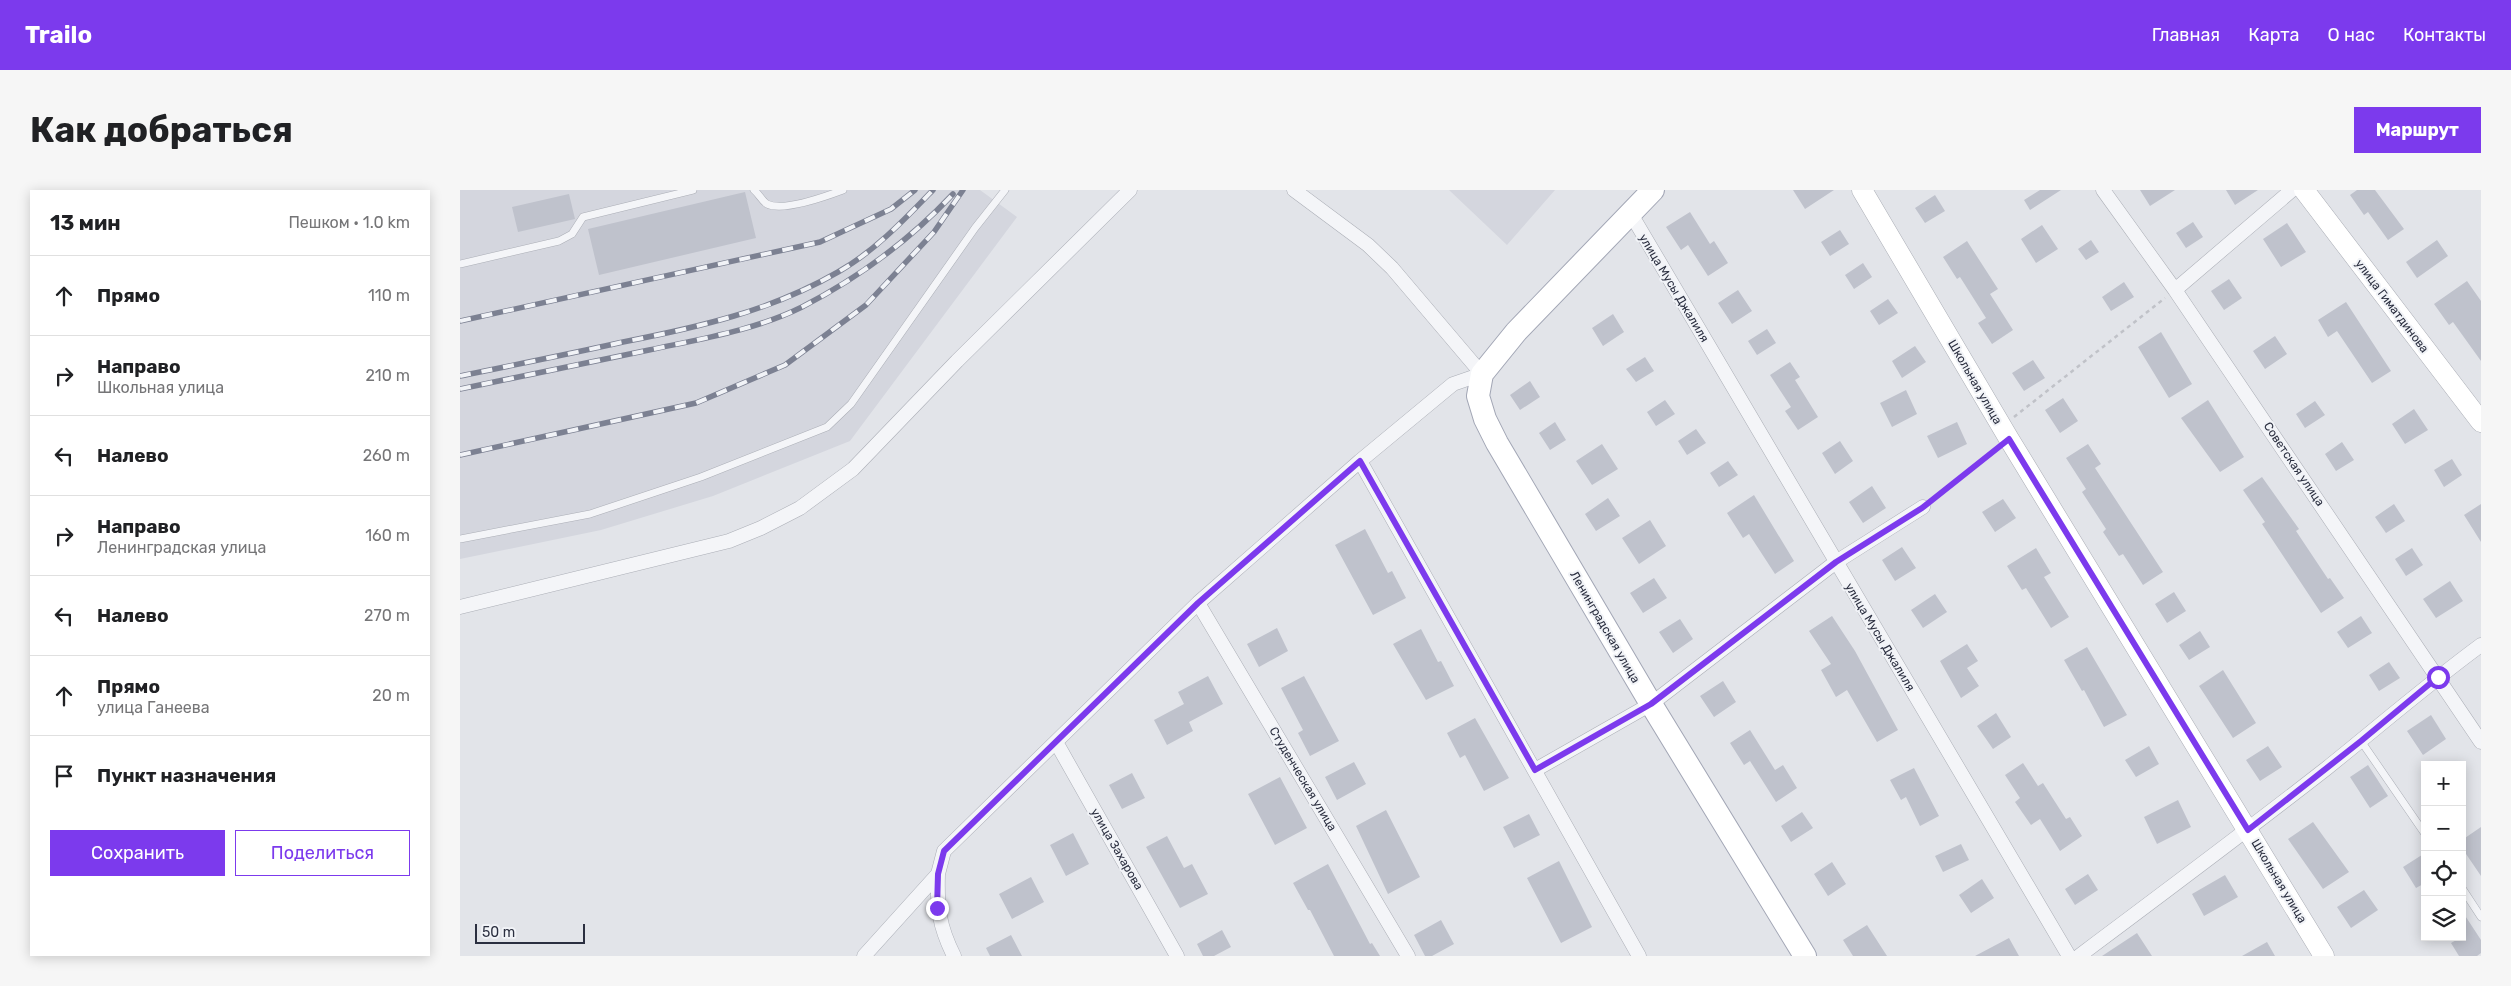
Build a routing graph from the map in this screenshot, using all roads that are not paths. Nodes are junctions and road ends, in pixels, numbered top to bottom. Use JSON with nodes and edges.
{"nodes":[{"id":1,"x":692,"y":190,"type":"edge"},
{"id":2,"x":754,"y":190,"type":"edge"},
{"id":3,"x":843,"y":190,"type":"edge"},
{"id":4,"x":1005,"y":190,"type":"edge"},
{"id":5,"x":1130,"y":190,"type":"edge"},
{"id":6,"x":1294,"y":190,"type":"edge"},
{"id":7,"x":1653,"y":190,"type":"edge"},
{"id":8,"x":1862,"y":190,"type":"edge"},
{"id":9,"x":2103,"y":190,"type":"edge"},
{"id":10,"x":2292,"y":190,"type":"edge"},
{"id":11,"x":2304,"y":190,"type":"edge"},
{"id":12,"x":1631,"y":214,"type":"junction"},
{"id":13,"x":460,"y":264,"type":"edge"},
{"id":14,"x":2175,"y":290,"type":"junction"},
{"id":15,"x":1480,"y":385,"type":"junction"},
{"id":16,"x":2481,"y":422,"type":"edge"},
{"id":17,"x":1360,"y":461,"type":"junction"},
{"id":18,"x":1922,"y":508,"type":"road end"},
{"id":19,"x":460,"y":539,"type":"edge"},
{"id":20,"x":1836,"y":562,"type":"junction"},
{"id":21,"x":1198,"y":603,"type":"junction"},
{"id":22,"x":460,"y":607,"type":"edge"},
{"id":23,"x":2481,"y":645,"type":"edge"},
{"id":24,"x":2438,"y":677,"type":"junction"},
{"id":25,"x":1651,"y":704,"type":"junction"},
{"id":26,"x":2361,"y":741,"type":"junction"},
{"id":27,"x":1056,"y":742,"type":"junction"},
{"id":28,"x":2481,"y":742,"type":"edge"},
{"id":29,"x":1535,"y":770,"type":"junction"},
{"id":30,"x":2421,"y":828,"type":"edge"},
{"id":31,"x":2248,"y":830,"type":"junction"},
{"id":32,"x":938,"y":874,"type":"junction"},
{"id":33,"x":2466,"y":894,"type":"edge"},
{"id":34,"x":2481,"y":917,"type":"edge"},
{"id":35,"x":864,"y":956,"type":"edge"},
{"id":36,"x":954,"y":956,"type":"edge"},
{"id":37,"x":1177,"y":956,"type":"edge"},
{"id":38,"x":1408,"y":956,"type":"edge"},
{"id":39,"x":1639,"y":956,"type":"edge"},
{"id":40,"x":1805,"y":956,"type":"edge"},
{"id":41,"x":2069,"y":956,"type":"edge"},
{"id":42,"x":2079,"y":956,"type":"edge"},
{"id":43,"x":2324,"y":956,"type":"edge"}],
"edges":[{"from":1,"to":13,"type":"lane"},
{"from":2,"to":3,"type":"lane"},
{"from":4,"to":19,"type":"lane"},
{"from":5,"to":22,"type":"street"},
{"from":6,"to":15,"type":"street"},
{"from":7,"to":12,"type":"main road"},
{"from":8,"to":31,"type":"street","name":"Школьная улица"},
{"from":9,"to":14,"type":"street","name":"Советская улица"},
{"from":10,"to":14,"type":"street"},
{"from":11,"to":16,"type":"street","name":"улица Гиматдинова"},
{"from":12,"to":15,"type":"main road"},
{"from":12,"to":20,"type":"street","name":"улица Мусы Джалиля"},
{"from":14,"to":24,"type":"street","name":"Советская улица"},
{"from":15,"to":17,"type":"street"},
{"from":15,"to":25,"type":"main road","name":"Ленинградская улица"},
{"from":17,"to":21,"type":"street"},
{"from":17,"to":29,"type":"street"},
{"from":18,"to":20,"type":"street"},
{"from":20,"to":25,"type":"street"},
{"from":20,"to":41,"type":"street","name":"улица Мусы Джалиля"},
{"from":21,"to":27,"type":"street"},
{"from":21,"to":38,"type":"street","name":"Студенческая улица"},
{"from":23,"to":24,"type":"street"},
{"from":24,"to":26,"type":"street"},
{"from":24,"to":28,"type":"street","name":"Советская улица"},
{"from":25,"to":29,"type":"street"},
{"from":25,"to":40,"type":"main road","name":"Ленинградская улица"},
{"from":26,"to":30,"type":"lane"},
{"from":26,"to":31,"type":"street"},
{"from":27,"to":32,"type":"street"},
{"from":27,"to":37,"type":"street","name":"улица Захарова"},
{"from":29,"to":39,"type":"street"},
{"from":31,"to":42,"type":"street"},
{"from":31,"to":43,"type":"street","name":"Школьная улица"},
{"from":32,"to":35,"type":"street"},
{"from":32,"to":36,"type":"street"},
{"from":33,"to":34,"type":"lane"}]}
